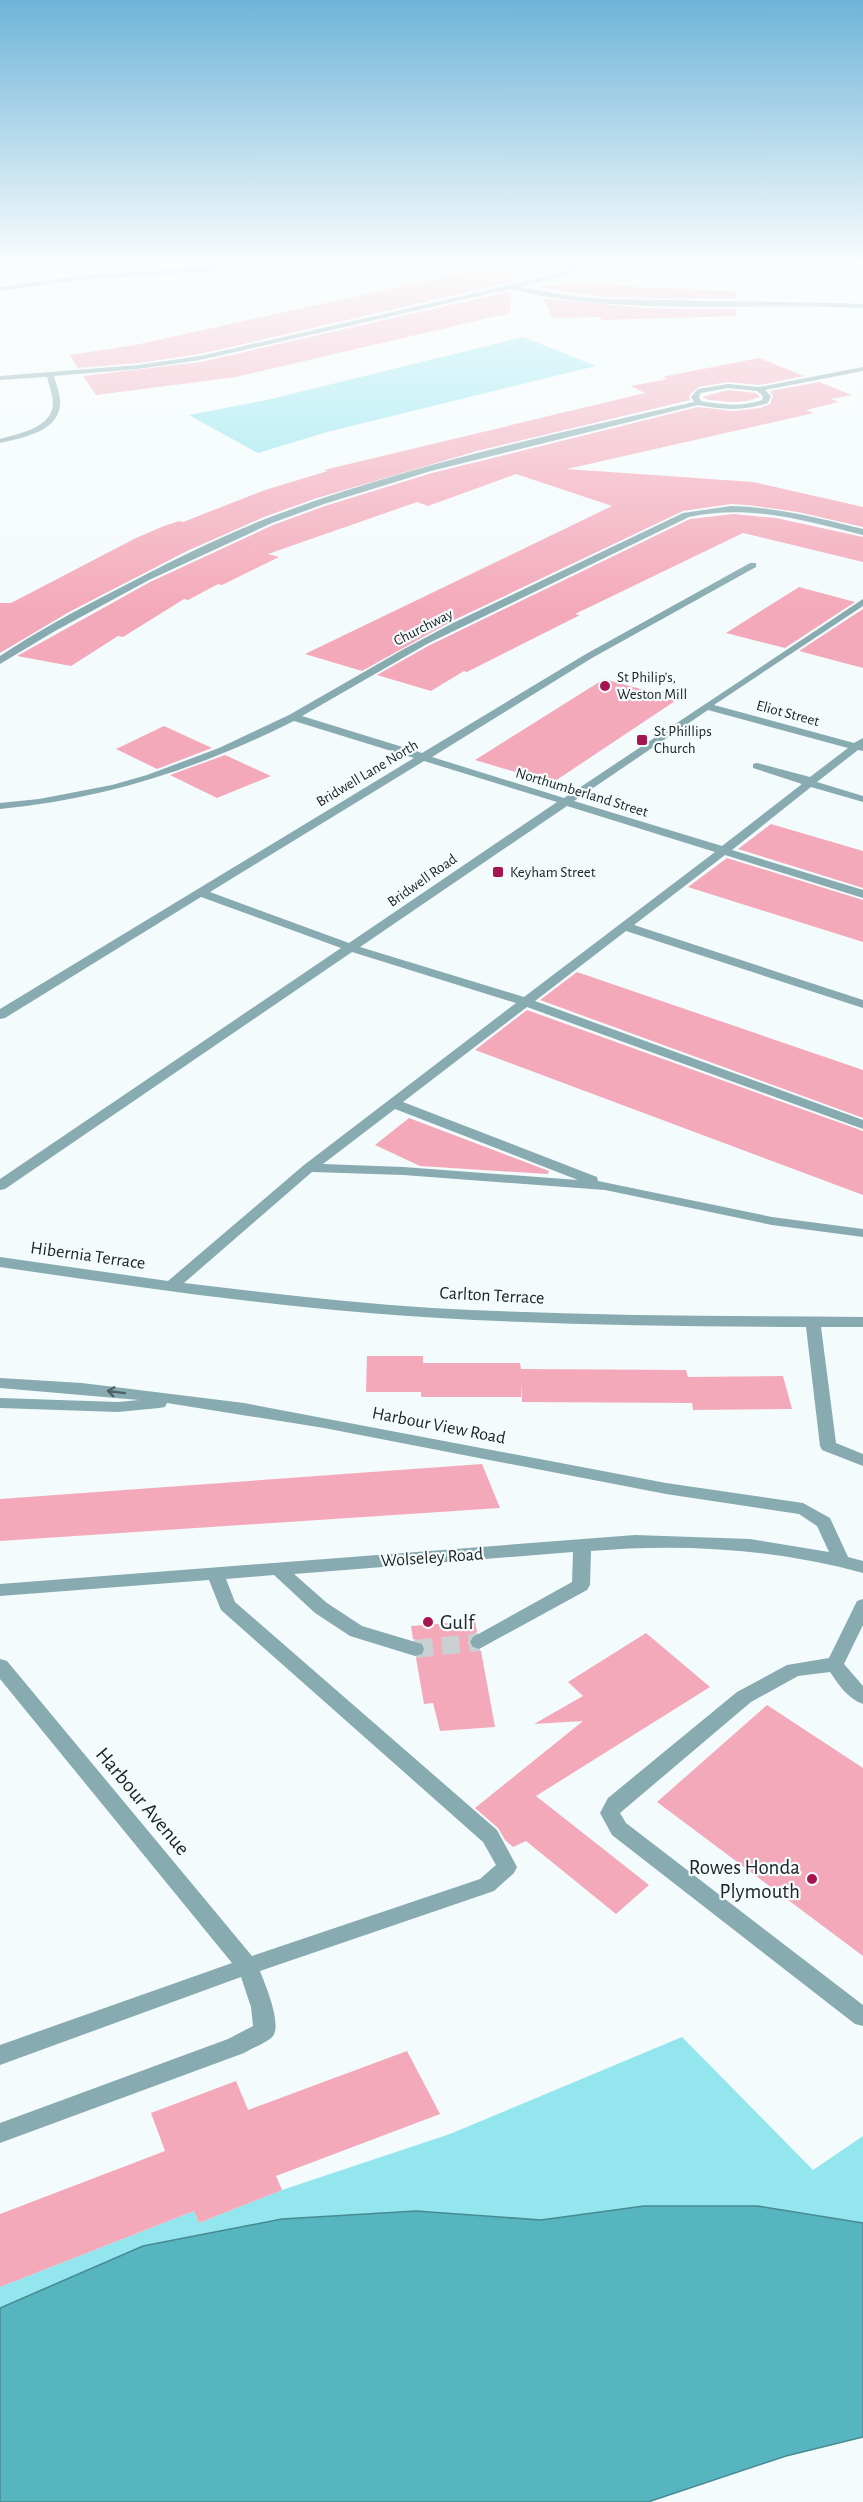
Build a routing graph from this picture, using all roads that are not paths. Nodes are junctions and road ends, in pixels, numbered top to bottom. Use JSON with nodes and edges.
{"nodes":[{"id":1,"x":21,"y":377,"type":"edge"},
{"id":2,"x":50,"y":377,"type":"edge"},
{"id":3,"x":823,"y":377,"type":"edge"},
{"id":4,"x":0,"y":378,"type":"edge"},
{"id":5,"x":759,"y":389,"type":"junction"},
{"id":6,"x":698,"y":403,"type":"junction"},
{"id":7,"x":0,"y":441,"type":"edge"},
{"id":8,"x":863,"y":532,"type":"edge"},
{"id":9,"x":753,"y":565,"type":"dead end"},
{"id":10,"x":863,"y":602,"type":"edge"},
{"id":11,"x":0,"y":661,"type":"edge"},
{"id":12,"x":706,"y":706,"type":"junction"},
{"id":13,"x":293,"y":717,"type":"junction"},
{"id":14,"x":861,"y":745,"type":"edge"},
{"id":15,"x":423,"y":758,"type":"junction"},
{"id":16,"x":757,"y":766,"type":"dead end"},
{"id":17,"x":808,"y":782,"type":"junction"},
{"id":18,"x":863,"y":799,"type":"edge"},
{"id":19,"x":565,"y":802,"type":"junction"},
{"id":20,"x":0,"y":806,"type":"edge"},
{"id":21,"x":723,"y":851,"type":"junction"},
{"id":22,"x":200,"y":893,"type":"junction"},
{"id":23,"x":863,"y":894,"type":"edge"},
{"id":24,"x":623,"y":926,"type":"junction"},
{"id":25,"x":352,"y":948,"type":"junction"},
{"id":26,"x":525,"y":1002,"type":"junction"},
{"id":27,"x":863,"y":1004,"type":"edge"},
{"id":28,"x":0,"y":1015,"type":"edge"},
{"id":29,"x":393,"y":1103,"type":"junction"},
{"id":30,"x":863,"y":1125,"type":"edge"},
{"id":31,"x":309,"y":1168,"type":"junction"},
{"id":32,"x":0,"y":1186,"type":"edge"},
{"id":33,"x":605,"y":1186,"type":"junction"},
{"id":34,"x":863,"y":1233,"type":"edge"},
{"id":35,"x":0,"y":1262,"type":"edge"},
{"id":36,"x":170,"y":1287,"type":"junction"},
{"id":37,"x":813,"y":1322,"type":"junction"},
{"id":38,"x":863,"y":1322,"type":"edge"},
{"id":39,"x":0,"y":1383,"type":"edge"},
{"id":40,"x":174,"y":1400,"type":"junction"},
{"id":41,"x":0,"y":1403,"type":"edge"},
{"id":42,"x":863,"y":1460,"type":"edge"},
{"id":43,"x":582,"y":1546,"type":"junction"},
{"id":44,"x":841,"y":1560,"type":"junction"},
{"id":45,"x":863,"y":1567,"type":"edge"},
{"id":46,"x":278,"y":1569,"type":"junction"},
{"id":47,"x":215,"y":1573,"type":"junction"},
{"id":48,"x":0,"y":1590,"type":"edge"},
{"id":49,"x":863,"y":1606,"type":"edge"},
{"id":50,"x":479,"y":1642,"type":"tunnel mouth"},
{"id":51,"x":415,"y":1648,"type":"tunnel mouth"},
{"id":52,"x":835,"y":1664,"type":"junction"},
{"id":53,"x":0,"y":1666,"type":"edge"},
{"id":54,"x":863,"y":1697,"type":"edge"},
{"id":55,"x":248,"y":1966,"type":"junction"},
{"id":56,"x":863,"y":2017,"type":"edge"},
{"id":57,"x":0,"y":2055,"type":"edge"},
{"id":58,"x":0,"y":2133,"type":"edge"}],
"edges":[{"from":1,"to":4,"type":"street"},
{"from":2,"to":7,"type":"street"},
{"from":3,"to":5,"type":"street"},
{"from":5,"to":6,"type":"street"},
{"from":5,"to":6,"type":"street"},
{"from":6,"to":11,"type":"street"},
{"from":8,"to":13,"type":"street","name":"Churchway"},
{"from":9,"to":15,"type":"street","name":"Bridwell Lane North"},
{"from":10,"to":12,"type":"street","name":"Bridwell Road"},
{"from":12,"to":14,"type":"street","name":"Eliot Street"},
{"from":12,"to":19,"type":"street","name":"Bridwell Road"},
{"from":13,"to":15,"type":"street","name":"Northumberland Street"},
{"from":13,"to":20,"type":"street","name":"Churchway"},
{"from":14,"to":17,"type":"street"},
{"from":15,"to":19,"type":"street","name":"Northumberland Street"},
{"from":15,"to":22,"type":"street","name":"Bridwell Lane North"},
{"from":16,"to":17,"type":"street"},
{"from":17,"to":18,"type":"street"},
{"from":17,"to":21,"type":"street"},
{"from":19,"to":21,"type":"street","name":"Northumberland Street"},
{"from":19,"to":25,"type":"street","name":"Bridwell Road"},
{"from":21,"to":23,"type":"street","name":"Northumberland Street"},
{"from":21,"to":24,"type":"street"},
{"from":22,"to":25,"type":"street"},
{"from":22,"to":28,"type":"street","name":"Bridwell Lane North"},
{"from":24,"to":26,"type":"street"},
{"from":24,"to":27,"type":"street"},
{"from":25,"to":26,"type":"street"},
{"from":25,"to":32,"type":"street","name":"Bridwell Road"},
{"from":26,"to":29,"type":"street"},
{"from":26,"to":30,"type":"street"},
{"from":29,"to":31,"type":"street"},
{"from":29,"to":33,"type":"street"},
{"from":31,"to":33,"type":"street"},
{"from":31,"to":36,"type":"street"},
{"from":33,"to":34,"type":"street"},
{"from":35,"to":36,"type":"street","name":"Hibernia Terrace"},
{"from":36,"to":37,"type":"street","name":"Carlton Terrace"},
{"from":37,"to":38,"type":"street","name":"Carlton Terrace"},
{"from":37,"to":42,"type":"street"},
{"from":40,"to":39,"type":"street","name":"Harbour View Road","one_way":true},
{"from":40,"to":41,"type":"street"},
{"from":40,"to":44,"type":"street","name":"Harbour View Road"},
{"from":43,"to":44,"type":"street","name":"Wolseley Road"},
{"from":43,"to":46,"type":"street","name":"Wolseley Road"},
{"from":43,"to":50,"type":"street"},
{"from":44,"to":45,"type":"street","name":"Wolseley Road"},
{"from":46,"to":47,"type":"street","name":"Wolseley Road"},
{"from":46,"to":51,"type":"street"},
{"from":47,"to":48,"type":"street","name":"Wolseley Road"},
{"from":47,"to":55,"type":"street"},
{"from":49,"to":52,"type":"street"},
{"from":52,"to":54,"type":"street"},
{"from":52,"to":56,"type":"street"},
{"from":53,"to":55,"type":"street","name":"Harbour Avenue"},
{"from":55,"to":57,"type":"street"},
{"from":55,"to":58,"type":"street"}]}
